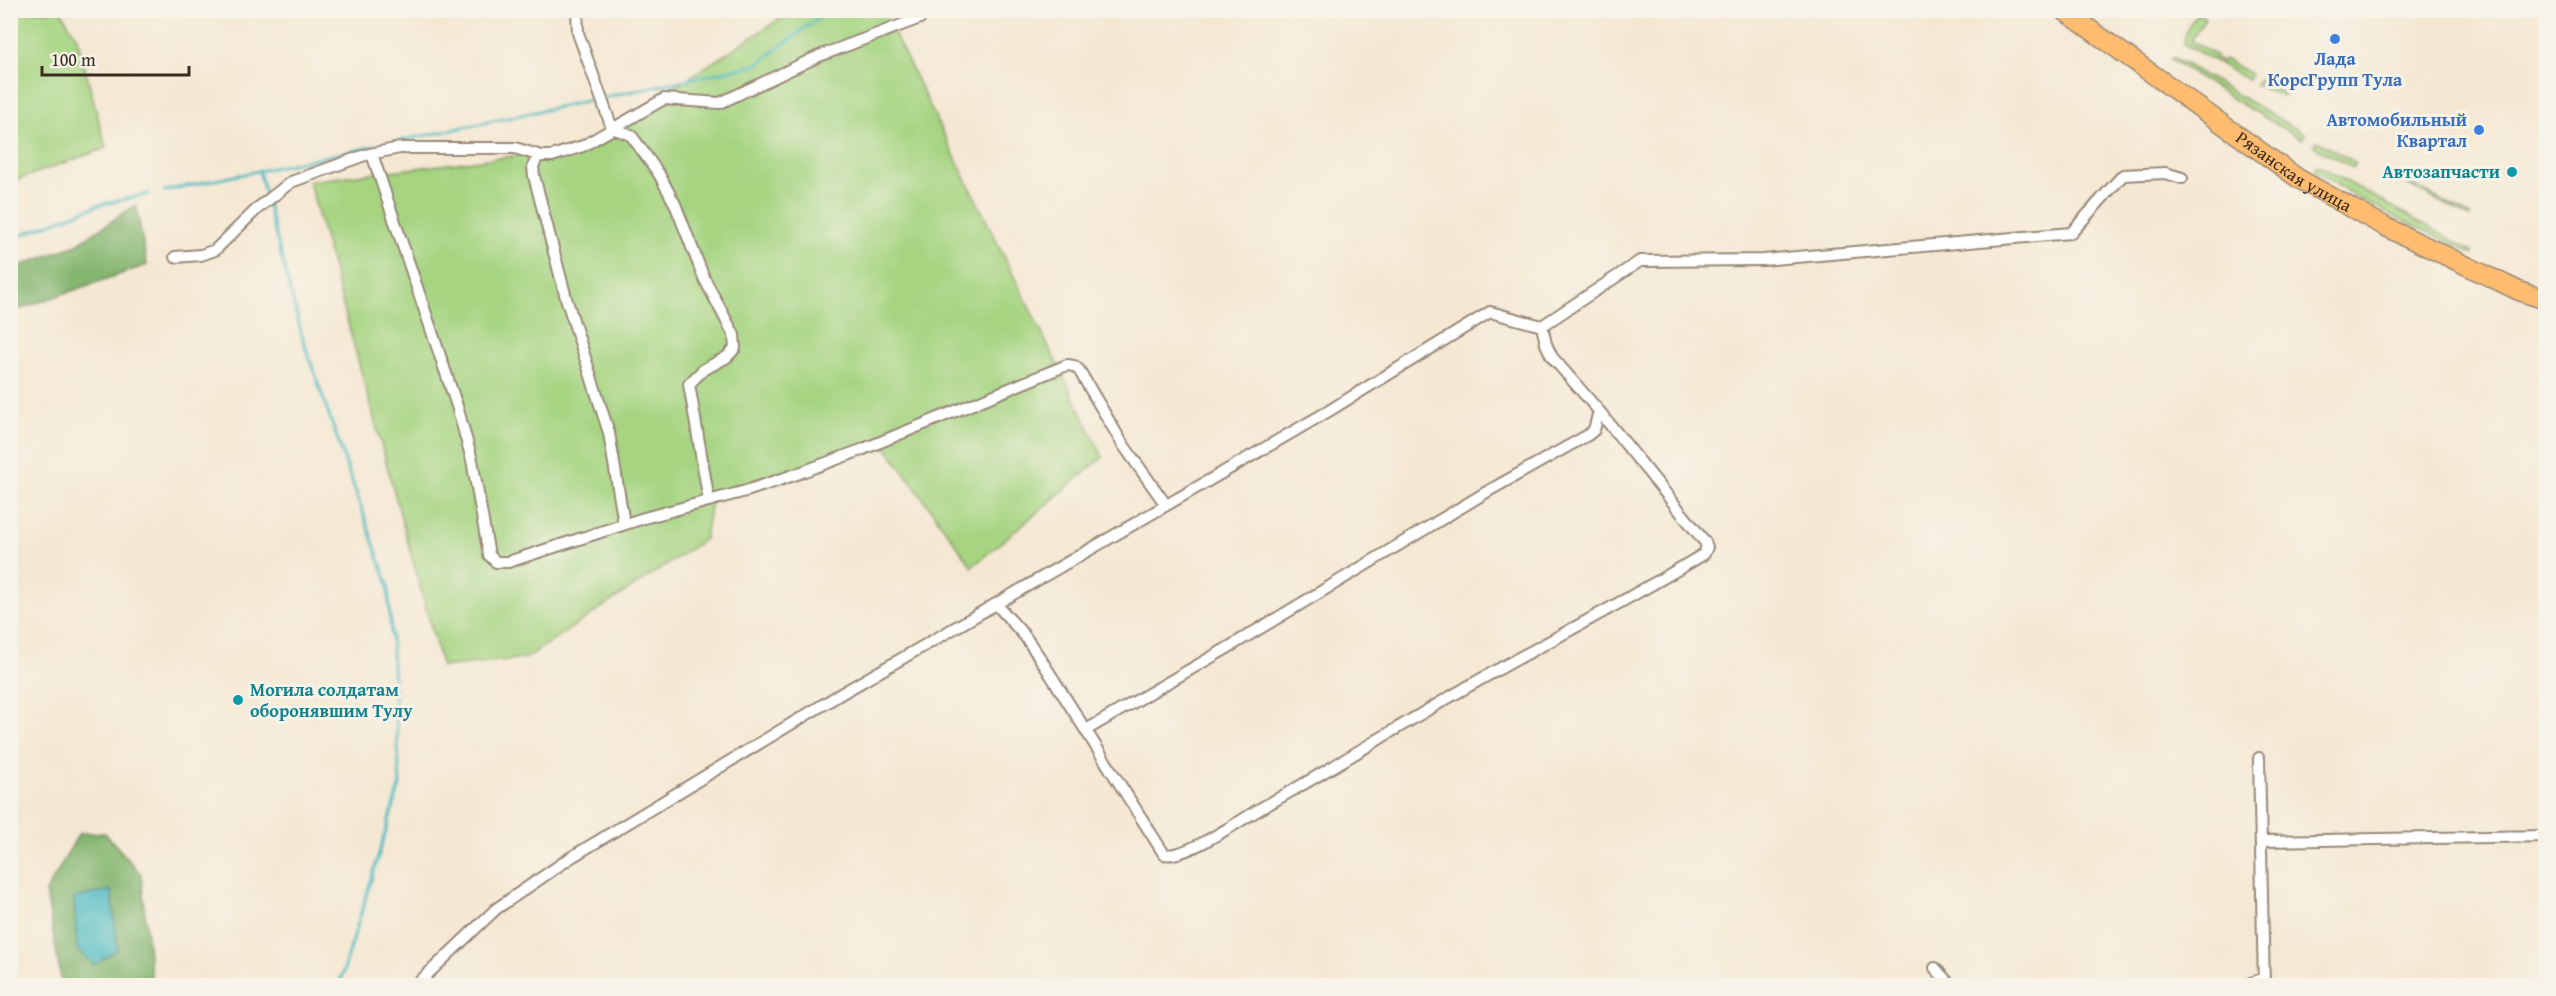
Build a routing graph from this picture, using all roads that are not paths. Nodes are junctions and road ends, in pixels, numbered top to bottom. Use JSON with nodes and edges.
{"nodes":[{"id":1,"x":577,"y":10,"type":"edge"},
{"id":2,"x":2063,"y":10,"type":"edge"},
{"id":3,"x":920,"y":18,"type":"dead end"},
{"id":4,"x":612,"y":128,"type":"junction"},
{"id":5,"x":372,"y":154,"type":"junction"},
{"id":6,"x":538,"y":155,"type":"junction"},
{"id":7,"x":2182,"y":178,"type":"dead end"},
{"id":8,"x":175,"y":257,"type":"dead end"},
{"id":9,"x":2546,"y":300,"type":"edge"},
{"id":10,"x":1542,"y":326,"type":"junction"},
{"id":11,"x":1599,"y":411,"type":"junction"},
{"id":12,"x":709,"y":501,"type":"junction"},
{"id":13,"x":1166,"y":505,"type":"junction"},
{"id":14,"x":624,"y":524,"type":"junction"},
{"id":15,"x":996,"y":604,"type":"junction"},
{"id":16,"x":1086,"y":730,"type":"junction"},
{"id":17,"x":2259,"y":758,"type":"dead end"},
{"id":18,"x":2546,"y":836,"type":"edge"},
{"id":19,"x":2261,"y":841,"type":"junction"},
{"id":20,"x":1935,"y":968,"type":"dead end"},
{"id":21,"x":2264,"y":982,"type":"edge"},
{"id":22,"x":415,"y":986,"type":"edge"},
{"id":23,"x":1951,"y":986,"type":"edge"},
{"id":24,"x":2243,"y":986,"type":"edge"}],
"edges":[{"from":1,"to":4,"type":"street"},
{"from":2,"to":9,"type":"main road","name":"Рязанская улица"},
{"from":3,"to":4,"type":"street"},
{"from":4,"to":6,"type":"street"},
{"from":4,"to":12,"type":"street"},
{"from":5,"to":6,"type":"street"},
{"from":5,"to":8,"type":"street"},
{"from":5,"to":14,"type":"street"},
{"from":6,"to":14,"type":"street"},
{"from":7,"to":10,"type":"street"},
{"from":10,"to":11,"type":"street"},
{"from":10,"to":13,"type":"street"},
{"from":11,"to":16,"type":"street"},
{"from":11,"to":16,"type":"street"},
{"from":12,"to":13,"type":"street"},
{"from":12,"to":14,"type":"street"},
{"from":13,"to":15,"type":"street"},
{"from":15,"to":16,"type":"street"},
{"from":15,"to":22,"type":"street"},
{"from":17,"to":19,"type":"street"},
{"from":18,"to":19,"type":"street"},
{"from":19,"to":21,"type":"street"},
{"from":20,"to":23,"type":"street"},
{"from":21,"to":24,"type":"street"}]}
